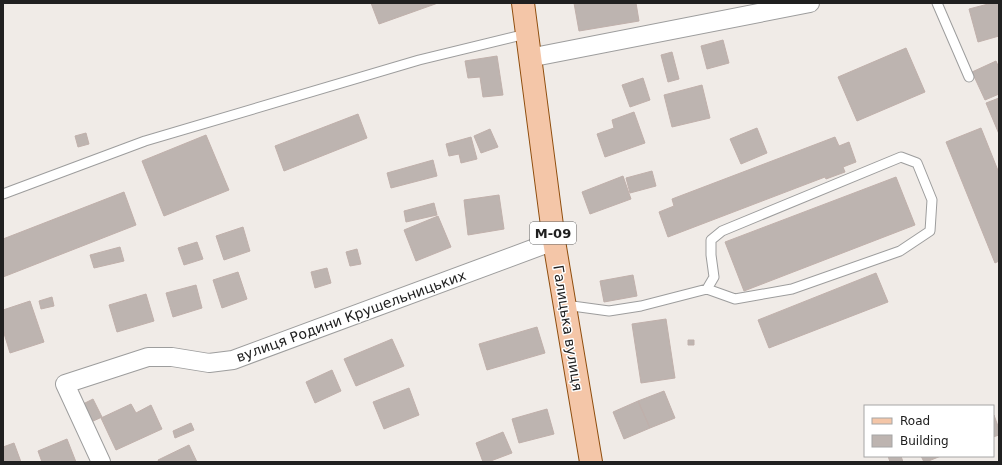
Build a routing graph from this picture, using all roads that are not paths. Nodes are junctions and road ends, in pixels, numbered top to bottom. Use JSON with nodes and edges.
{"nodes":[{"id":1,"x":523,"y":3,"type":"edge"},
{"id":2,"x":810,"y":3,"type":"edge"},
{"id":3,"x":937,"y":3,"type":"edge"},
{"id":4,"x":526,"y":34,"type":"junction"},
{"id":5,"x":529,"y":58,"type":"junction"},
{"id":6,"x":969,"y":77,"type":"dead end"},
{"id":7,"x":3,"y":194,"type":"edge"},
{"id":8,"x":554,"y":241,"type":"junction"},
{"id":9,"x":707,"y":289,"type":"junction"},
{"id":10,"x":565,"y":305,"type":"junction"},
{"id":11,"x":101,"y":462,"type":"edge"},
{"id":12,"x":591,"y":462,"type":"edge"}],
"edges":[{"from":1,"to":4,"type":"main road","name":"Галицька вулиця","number":"М-09"},
{"from":2,"to":5,"type":"street"},
{"from":3,"to":6,"type":"lane"},
{"from":4,"to":5,"type":"main road","name":"Галицька вулиця","number":"М-09"},
{"from":4,"to":7,"type":"lane"},
{"from":5,"to":8,"type":"main road","name":"Галицька вулиця","number":"М-09"},
{"from":8,"to":10,"type":"main road","name":"Галицька вулиця","number":"М-09"},
{"from":8,"to":11,"type":"street","name":"вулиця Родини Крушельницьких"},
{"from":9,"to":9,"type":"lane"},
{"from":9,"to":10,"type":"lane"},
{"from":10,"to":12,"type":"main road","name":"Галицька вулиця","number":"М-09"}]}
